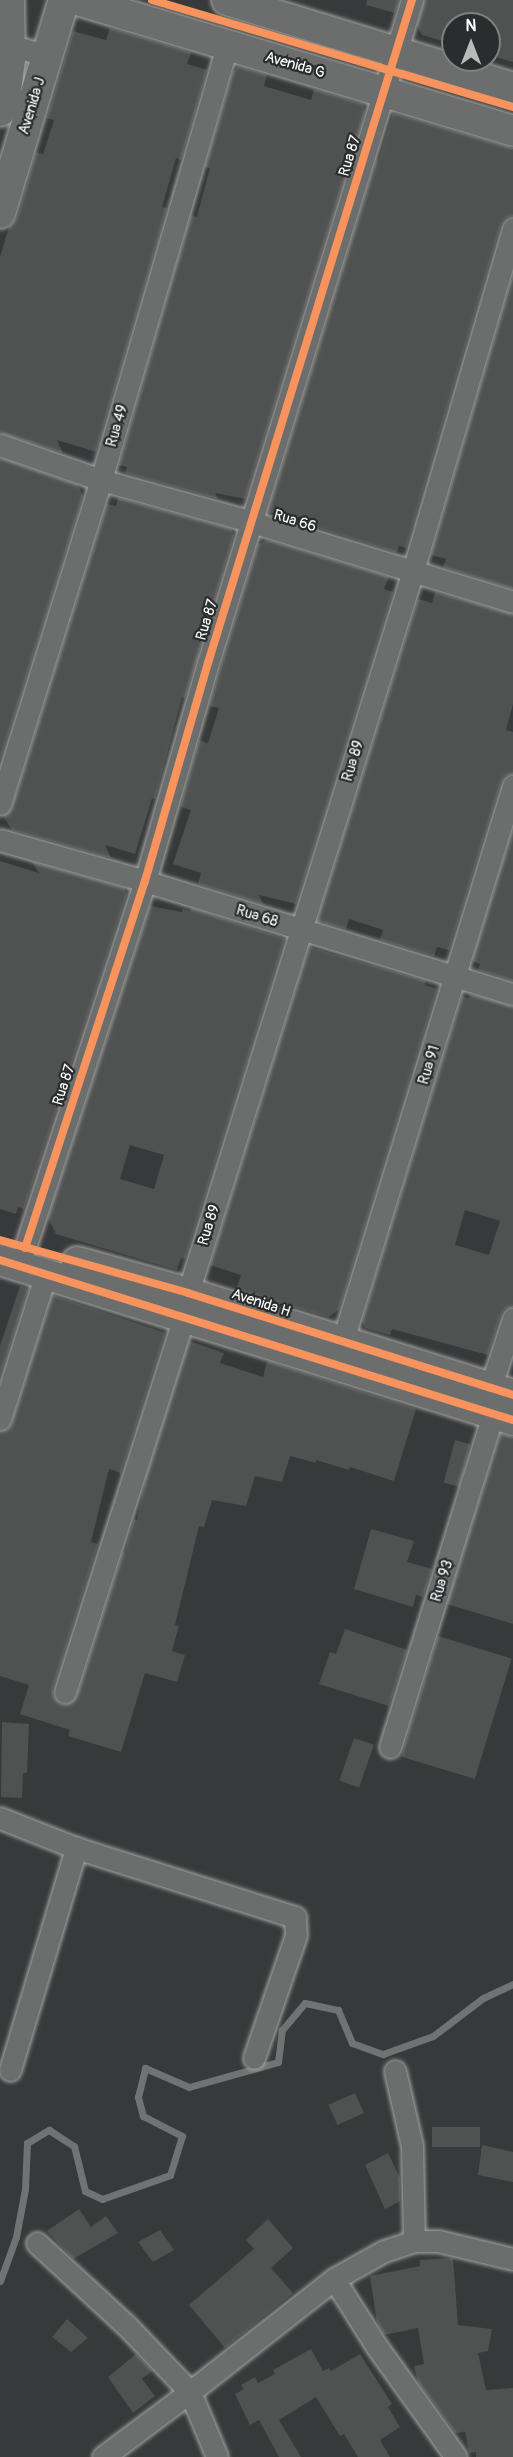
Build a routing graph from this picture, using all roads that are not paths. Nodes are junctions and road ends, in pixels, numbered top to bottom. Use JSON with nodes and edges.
{"nodes":[{"id":1,"x":9,"y":0,"type":"edge"},
{"id":2,"x":64,"y":0,"type":"edge"},
{"id":3,"x":77,"y":0,"type":"edge"},
{"id":4,"x":412,"y":0,"type":"edge"},
{"id":5,"x":237,"y":1,"type":"edge"},
{"id":6,"x":5,"y":43,"type":"edge"},
{"id":7,"x":227,"y":46,"type":"junction"},
{"id":8,"x":396,"y":53,"type":"junction"},
{"id":9,"x":47,"y":56,"type":"junction"},
{"id":10,"x":513,"y":88,"type":"edge"},
{"id":11,"x":384,"y":90,"type":"junction"},
{"id":12,"x":0,"y":111,"type":"edge"},
{"id":13,"x":513,"y":131,"type":"edge"},
{"id":14,"x":0,"y":213,"type":"edge"},
{"id":15,"x":513,"y":228,"type":"edge"},
{"id":16,"x":0,"y":445,"type":"edge"},
{"id":17,"x":101,"y":480,"type":"junction"},
{"id":18,"x":252,"y":522,"type":"junction"},
{"id":19,"x":413,"y":571,"type":"junction"},
{"id":20,"x":513,"y":602,"type":"edge"},
{"id":21,"x":513,"y":786,"type":"edge"},
{"id":22,"x":0,"y":804,"type":"edge"},
{"id":23,"x":0,"y":840,"type":"edge"},
{"id":24,"x":145,"y":881,"type":"junction"},
{"id":25,"x":301,"y":930,"type":"junction"},
{"id":26,"x":457,"y":976,"type":"junction"},
{"id":27,"x":513,"y":994,"type":"edge"},
{"id":28,"x":8,"y":1249,"type":"edge"},
{"id":29,"x":46,"y":1273,"type":"junction"},
{"id":30,"x":186,"y":1305,"type":"junction"},
{"id":31,"x":513,"y":1319,"type":"edge"},
{"id":32,"x":342,"y":1343,"type":"junction"},
{"id":33,"x":502,"y":1405,"type":"edge"},
{"id":34,"x":0,"y":1419,"type":"edge"},
{"id":35,"x":64,"y":1692,"type":"dead end"},
{"id":36,"x":390,"y":1747,"type":"dead end"},
{"id":37,"x":0,"y":1818,"type":"edge"},
{"id":38,"x":75,"y":1848,"type":"junction"},
{"id":39,"x":254,"y":2058,"type":"dead end"},
{"id":40,"x":10,"y":2070,"type":"dead end"},
{"id":41,"x":395,"y":2071,"type":"dead end"},
{"id":42,"x":414,"y":2241,"type":"junction"},
{"id":43,"x":37,"y":2243,"type":"dead end"},
{"id":44,"x":513,"y":2259,"type":"edge"},
{"id":45,"x":334,"y":2279,"type":"junction"},
{"id":46,"x":190,"y":2392,"type":"junction"},
{"id":47,"x":103,"y":2457,"type":"edge"},
{"id":48,"x":217,"y":2457,"type":"edge"},
{"id":49,"x":456,"y":2457,"type":"edge"}],
"edges":[{"from":1,"to":6,"type":"street","name":"Avenida J"},
{"from":2,"to":9,"type":"street","name":"Avenida J"},
{"from":3,"to":7,"type":"street","name":"Avenida G"},
{"from":4,"to":8,"type":"street","name":"Rua 87"},
{"from":5,"to":8,"type":"street"},
{"from":6,"to":9,"type":"street"},
{"from":6,"to":12,"type":"street","name":"Avenida J"},
{"from":7,"to":11,"type":"street","name":"Avenida G"},
{"from":7,"to":17,"type":"street","name":"Rua 49"},
{"from":8,"to":10,"type":"street"},
{"from":8,"to":11,"type":"street","name":"Rua 87"},
{"from":9,"to":14,"type":"street","name":"Avenida J"},
{"from":11,"to":13,"type":"street","name":"Avenida G"},
{"from":11,"to":18,"type":"street","name":"Rua 87"},
{"from":15,"to":19,"type":"street","name":"Rua 89"},
{"from":16,"to":17,"type":"street","name":"Rua 66"},
{"from":17,"to":18,"type":"street","name":"Rua 66"},
{"from":17,"to":22,"type":"street","name":"Rua 49"},
{"from":18,"to":19,"type":"street","name":"Rua 66"},
{"from":18,"to":24,"type":"street","name":"Rua 87"},
{"from":19,"to":20,"type":"street","name":"Rua 66"},
{"from":19,"to":25,"type":"street","name":"Rua 89"},
{"from":21,"to":26,"type":"street","name":"Rua 91"},
{"from":23,"to":24,"type":"street","name":"Rua 68"},
{"from":24,"to":25,"type":"street","name":"Rua 68"},
{"from":24,"to":28,"type":"street","name":"Rua 87"},
{"from":25,"to":26,"type":"street","name":"Rua 68"},
{"from":25,"to":30,"type":"street","name":"Rua 89"},
{"from":26,"to":27,"type":"street","name":"Rua 68"},
{"from":26,"to":32,"type":"street","name":"Rua 91"},
{"from":28,"to":29,"type":"street","name":"Avenida H"},
{"from":28,"to":30,"type":"street","name":"Avenida H"},
{"from":29,"to":30,"type":"street","name":"Avenida H"},
{"from":29,"to":34,"type":"street"},
{"from":30,"to":32,"type":"street","name":"Avenida H"},
{"from":30,"to":33,"type":"street","name":"Avenida H"},
{"from":30,"to":35,"type":"street","name":"Rua 89"},
{"from":31,"to":33,"type":"street","name":"Rua 93"},
{"from":32,"to":33,"type":"street","name":"Avenida H"},
{"from":33,"to":36,"type":"street","name":"Rua 93"},
{"from":37,"to":38,"type":"street"},
{"from":38,"to":39,"type":"street"},
{"from":38,"to":40,"type":"street"},
{"from":41,"to":42,"type":"street"},
{"from":42,"to":44,"type":"street"},
{"from":42,"to":45,"type":"street"},
{"from":43,"to":46,"type":"street"},
{"from":45,"to":46,"type":"street"},
{"from":45,"to":49,"type":"street"},
{"from":46,"to":47,"type":"street"},
{"from":46,"to":48,"type":"street"}]}
